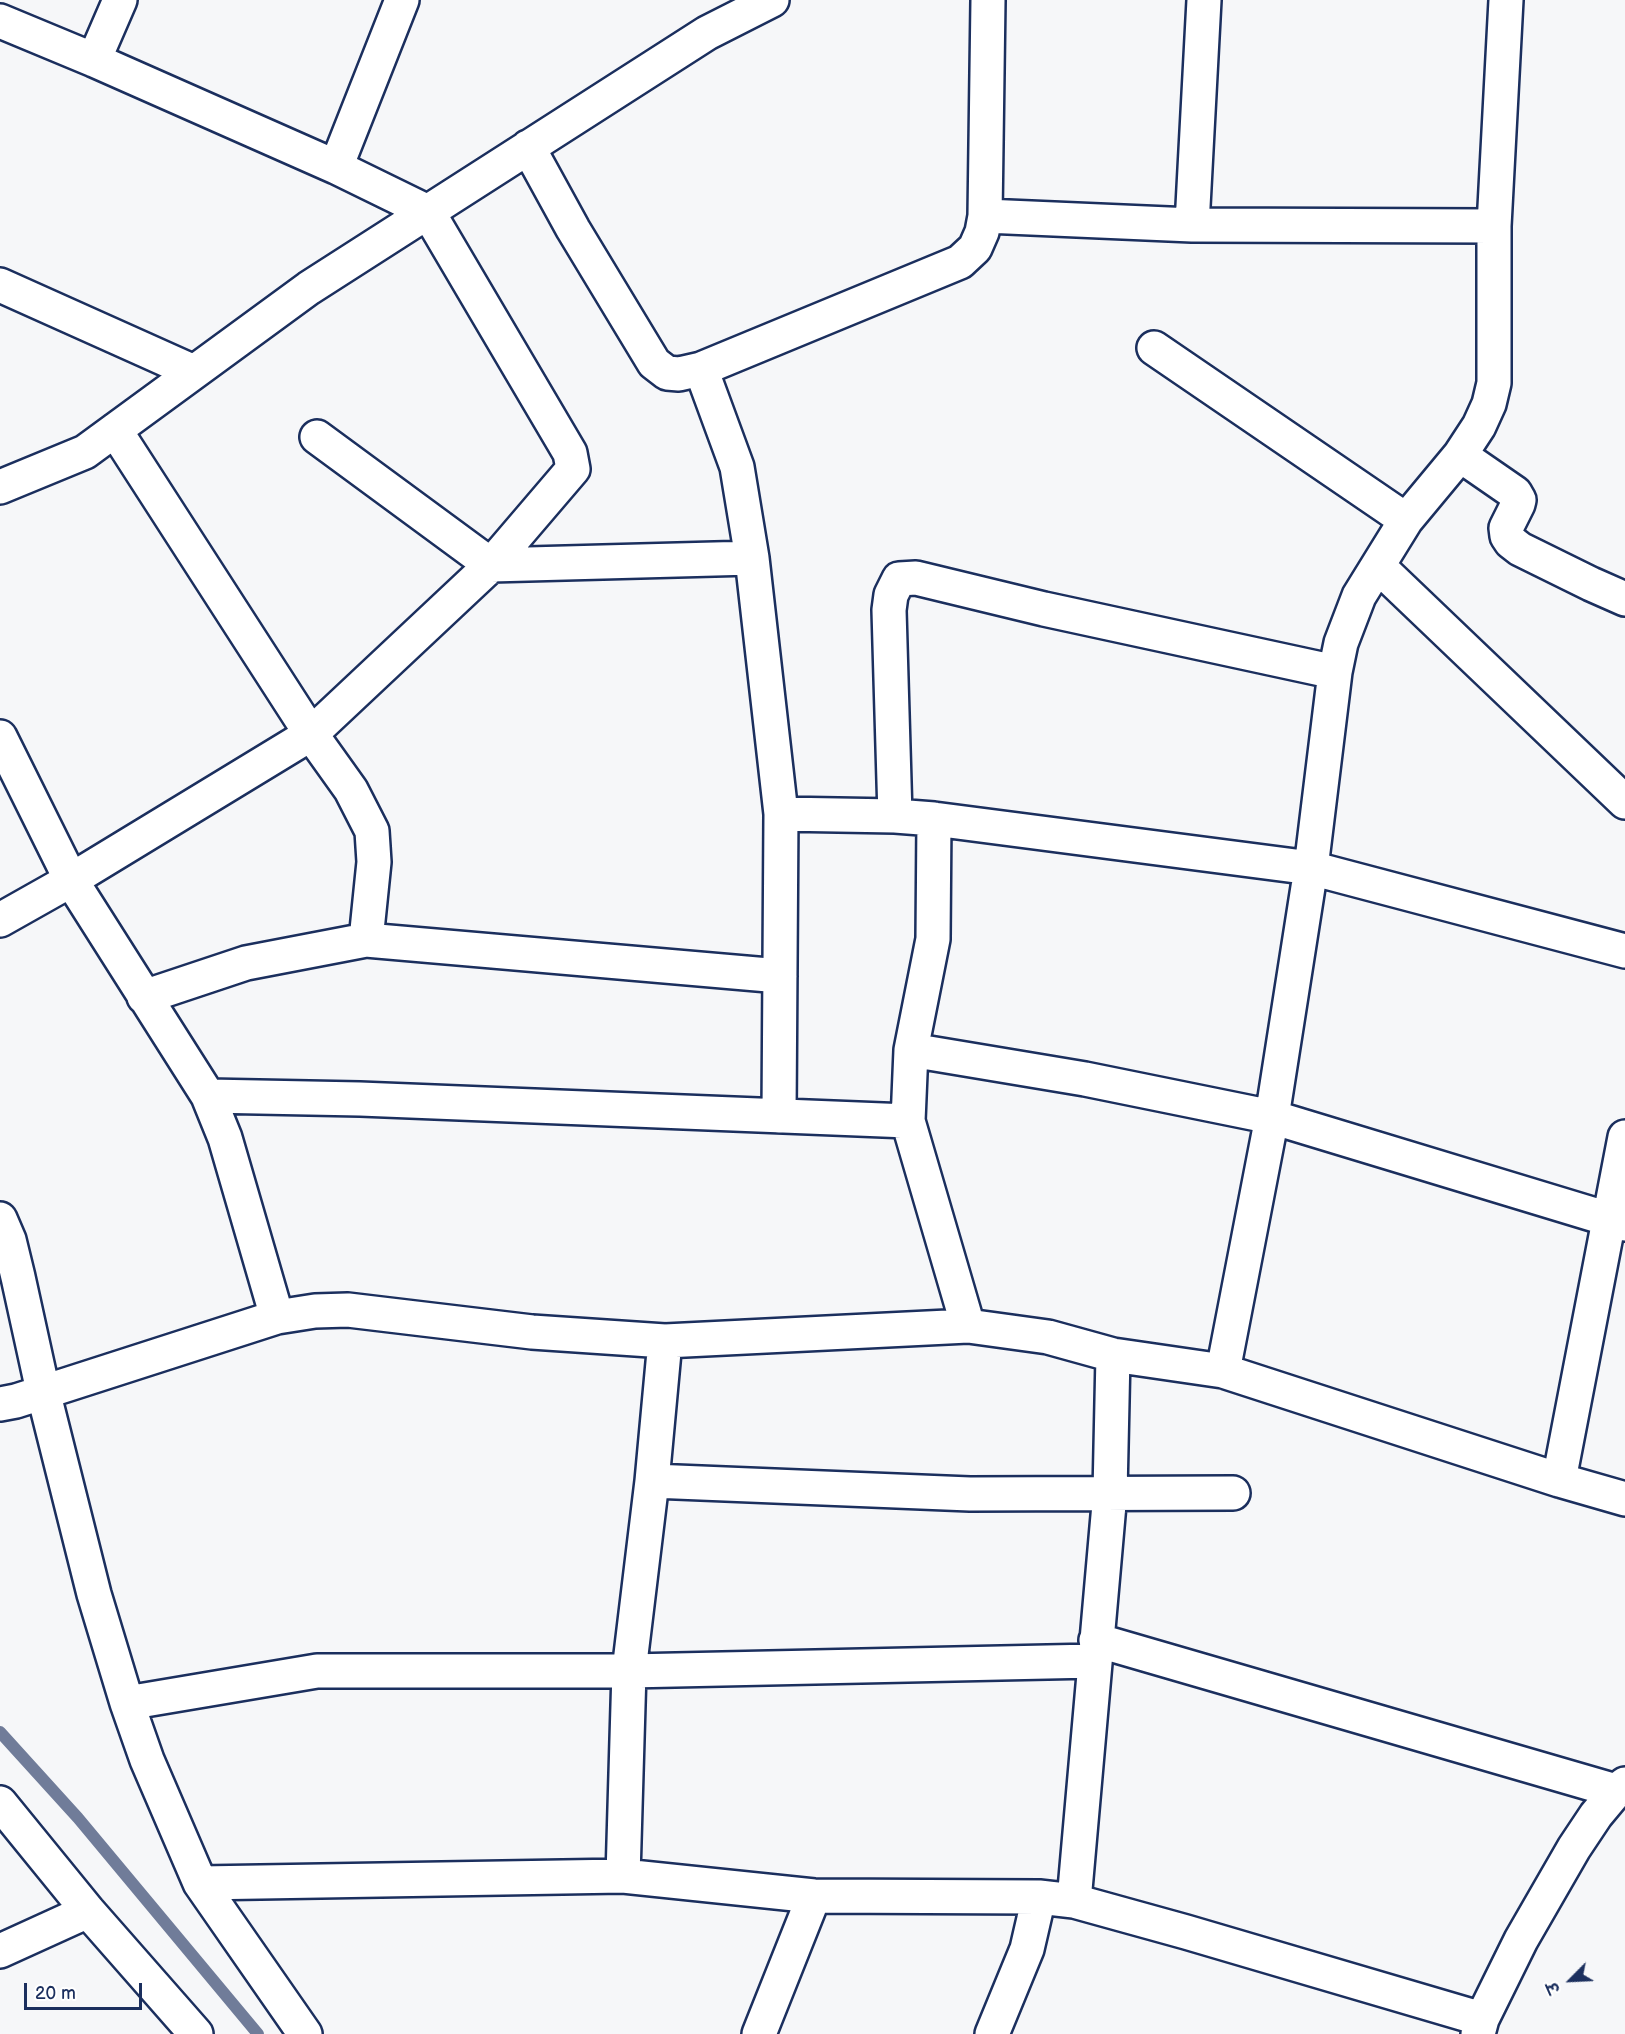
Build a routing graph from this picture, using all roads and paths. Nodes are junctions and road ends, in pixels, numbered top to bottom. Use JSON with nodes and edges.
{"nodes":[{"id":1,"x":120,"y":0,"type":"edge"},
{"id":2,"x":402,"y":0,"type":"edge"},
{"id":3,"x":772,"y":0,"type":"edge"},
{"id":4,"x":988,"y":0,"type":"edge"},
{"id":5,"x":1204,"y":0,"type":"edge"},
{"id":6,"x":1506,"y":0,"type":"edge"},
{"id":7,"x":0,"y":21,"type":"edge"},
{"id":8,"x":94,"y":60,"type":"junction"},
{"id":9,"x":528,"y":147,"type":"junction"},
{"id":10,"x":336,"y":167,"type":"junction"},
{"id":11,"x":428,"y":212,"type":"junction"},
{"id":12,"x":985,"y":216,"type":"junction"},
{"id":13,"x":1192,"y":225,"type":"junction"},
{"id":14,"x":1494,"y":226,"type":"junction"},
{"id":15,"x":0,"y":285,"type":"edge"},
{"id":16,"x":1154,"y":348,"type":"dead end"},
{"id":17,"x":701,"y":369,"type":"junction"},
{"id":18,"x":194,"y":372,"type":"junction"},
{"id":19,"x":115,"y":430,"type":"junction"},
{"id":20,"x":317,"y":437,"type":"dead end"},
{"id":21,"x":1460,"y":455,"type":"junction"},
{"id":22,"x":0,"y":487,"type":"edge"},
{"id":23,"x":1406,"y":520,"type":"junction"},
{"id":24,"x":752,"y":558,"type":"junction"},
{"id":25,"x":491,"y":565,"type":"junction"},
{"id":26,"x":1378,"y":566,"type":"junction"},
{"id":27,"x":1625,"y":599,"type":"edge"},
{"id":28,"x":1335,"y":672,"type":"junction"},
{"id":29,"x":311,"y":734,"type":"junction"},
{"id":30,"x":0,"y":737,"type":"edge"},
{"id":31,"x":1625,"y":802,"type":"edge"},
{"id":32,"x":781,"y":814,"type":"junction"},
{"id":33,"x":895,"y":816,"type":"junction"},
{"id":34,"x":934,"y":819,"type":"junction"},
{"id":35,"x":1311,"y":868,"type":"junction"},
{"id":36,"x":71,"y":880,"type":"junction"},
{"id":37,"x":0,"y":920,"type":"edge"},
{"id":38,"x":366,"y":940,"type":"junction"},
{"id":39,"x":1625,"y":951,"type":"edge"},
{"id":40,"x":780,"y":976,"type":"junction"},
{"id":41,"x":144,"y":997,"type":"junction"},
{"id":42,"x":911,"y":1050,"type":"junction"},
{"id":43,"x":207,"y":1096,"type":"junction"},
{"id":44,"x":779,"y":1116,"type":"junction"},
{"id":45,"x":1272,"y":1117,"type":"junction"},
{"id":46,"x":908,"y":1121,"type":"junction"},
{"id":47,"x":1625,"y":1137,"type":"edge"},
{"id":48,"x":0,"y":1219,"type":"edge"},
{"id":49,"x":1617,"y":1221,"type":"edge"},
{"id":50,"x":277,"y":1317,"type":"junction"},
{"id":51,"x":968,"y":1326,"type":"junction"},
{"id":52,"x":665,"y":1341,"type":"junction"},
{"id":53,"x":1113,"y":1355,"type":"junction"},
{"id":54,"x":1223,"y":1371,"type":"junction"},
{"id":55,"x":43,"y":1391,"type":"junction"},
{"id":56,"x":0,"y":1404,"type":"edge"},
{"id":57,"x":652,"y":1480,"type":"junction"},
{"id":58,"x":1559,"y":1480,"type":"junction"},
{"id":59,"x":1110,"y":1493,"type":"junction"},
{"id":60,"x":1233,"y":1493,"type":"dead end"},
{"id":61,"x":1625,"y":1499,"type":"edge"},
{"id":62,"x":1095,"y":1650,"type":"junction"},
{"id":63,"x":629,"y":1671,"type":"junction"},
{"id":64,"x":127,"y":1703,"type":"junction"},
{"id":65,"x":1621,"y":1787,"type":"edge"},
{"id":66,"x":0,"y":1803,"type":"edge"},
{"id":67,"x":623,"y":1876,"type":"junction"},
{"id":68,"x":200,"y":1883,"type":"junction"},
{"id":69,"x":814,"y":1896,"type":"junction"},
{"id":70,"x":1039,"y":1897,"type":"junction"},
{"id":71,"x":1074,"y":1901,"type":"junction"},
{"id":72,"x":88,"y":1911,"type":"junction"},
{"id":73,"x":0,"y":1952,"type":"edge"},
{"id":74,"x":1480,"y":2026,"type":"edge"},
{"id":75,"x":196,"y":2034,"type":"edge"},
{"id":76,"x":305,"y":2034,"type":"edge"},
{"id":77,"x":759,"y":2034,"type":"edge"},
{"id":78,"x":992,"y":2034,"type":"edge"}],
"edges":[{"from":1,"to":8,"type":"street"},
{"from":2,"to":10,"type":"street"},
{"from":3,"to":9,"type":"street"},
{"from":4,"to":12,"type":"street"},
{"from":5,"to":13,"type":"street"},
{"from":6,"to":14,"type":"street"},
{"from":7,"to":8,"type":"street"},
{"from":8,"to":10,"type":"street"},
{"from":9,"to":11,"type":"street"},
{"from":9,"to":17,"type":"street"},
{"from":10,"to":11,"type":"street"},
{"from":11,"to":18,"type":"street"},
{"from":11,"to":25,"type":"street"},
{"from":12,"to":13,"type":"street"},
{"from":12,"to":17,"type":"street"},
{"from":13,"to":14,"type":"street"},
{"from":14,"to":21,"type":"street"},
{"from":15,"to":18,"type":"street"},
{"from":16,"to":23,"type":"street"},
{"from":17,"to":24,"type":"street"},
{"from":18,"to":19,"type":"street"},
{"from":19,"to":22,"type":"street"},
{"from":19,"to":29,"type":"street"},
{"from":20,"to":25,"type":"street"},
{"from":21,"to":23,"type":"street"},
{"from":21,"to":27,"type":"street"},
{"from":23,"to":26,"type":"street"},
{"from":24,"to":25,"type":"street"},
{"from":24,"to":32,"type":"street"},
{"from":25,"to":29,"type":"street"},
{"from":26,"to":28,"type":"street"},
{"from":26,"to":31,"type":"street"},
{"from":28,"to":33,"type":"street"},
{"from":28,"to":35,"type":"street"},
{"from":29,"to":36,"type":"street"},
{"from":29,"to":38,"type":"street"},
{"from":30,"to":36,"type":"street"},
{"from":32,"to":33,"type":"street"},
{"from":32,"to":40,"type":"street"},
{"from":33,"to":34,"type":"street"},
{"from":34,"to":35,"type":"street"},
{"from":34,"to":42,"type":"street"},
{"from":35,"to":39,"type":"street"},
{"from":35,"to":45,"type":"street"},
{"from":36,"to":37,"type":"street"},
{"from":36,"to":41,"type":"street"},
{"from":38,"to":40,"type":"street"},
{"from":38,"to":41,"type":"street"},
{"from":40,"to":44,"type":"street"},
{"from":41,"to":43,"type":"street"},
{"from":42,"to":45,"type":"street"},
{"from":42,"to":46,"type":"street"},
{"from":43,"to":44,"type":"street"},
{"from":43,"to":50,"type":"street"},
{"from":44,"to":46,"type":"street"},
{"from":45,"to":49,"type":"street"},
{"from":45,"to":54,"type":"street"},
{"from":46,"to":51,"type":"street"},
{"from":47,"to":49,"type":"street"},
{"from":48,"to":55,"type":"street"},
{"from":49,"to":58,"type":"street"},
{"from":50,"to":52,"type":"street"},
{"from":50,"to":55,"type":"street"},
{"from":51,"to":52,"type":"street"},
{"from":51,"to":53,"type":"street"},
{"from":52,"to":57,"type":"street"},
{"from":53,"to":54,"type":"street"},
{"from":53,"to":59,"type":"street"},
{"from":54,"to":58,"type":"street"},
{"from":55,"to":56,"type":"street"},
{"from":55,"to":64,"type":"street"},
{"from":57,"to":59,"type":"street"},
{"from":57,"to":63,"type":"street"},
{"from":58,"to":61,"type":"street"},
{"from":59,"to":60,"type":"street"},
{"from":59,"to":62,"type":"street"},
{"from":62,"to":63,"type":"street"},
{"from":62,"to":65,"type":"street"},
{"from":62,"to":71,"type":"street"},
{"from":63,"to":64,"type":"street"},
{"from":63,"to":67,"type":"street"},
{"from":64,"to":68,"type":"street"},
{"from":65,"to":74,"type":"street"},
{"from":66,"to":72,"type":"street"},
{"from":67,"to":68,"type":"street"},
{"from":67,"to":69,"type":"street"},
{"from":68,"to":76,"type":"street"},
{"from":69,"to":70,"type":"street"},
{"from":69,"to":77,"type":"street"},
{"from":70,"to":71,"type":"street"},
{"from":70,"to":78,"type":"street"},
{"from":71,"to":74,"type":"street"},
{"from":72,"to":73,"type":"street"},
{"from":72,"to":75,"type":"street"}]}
